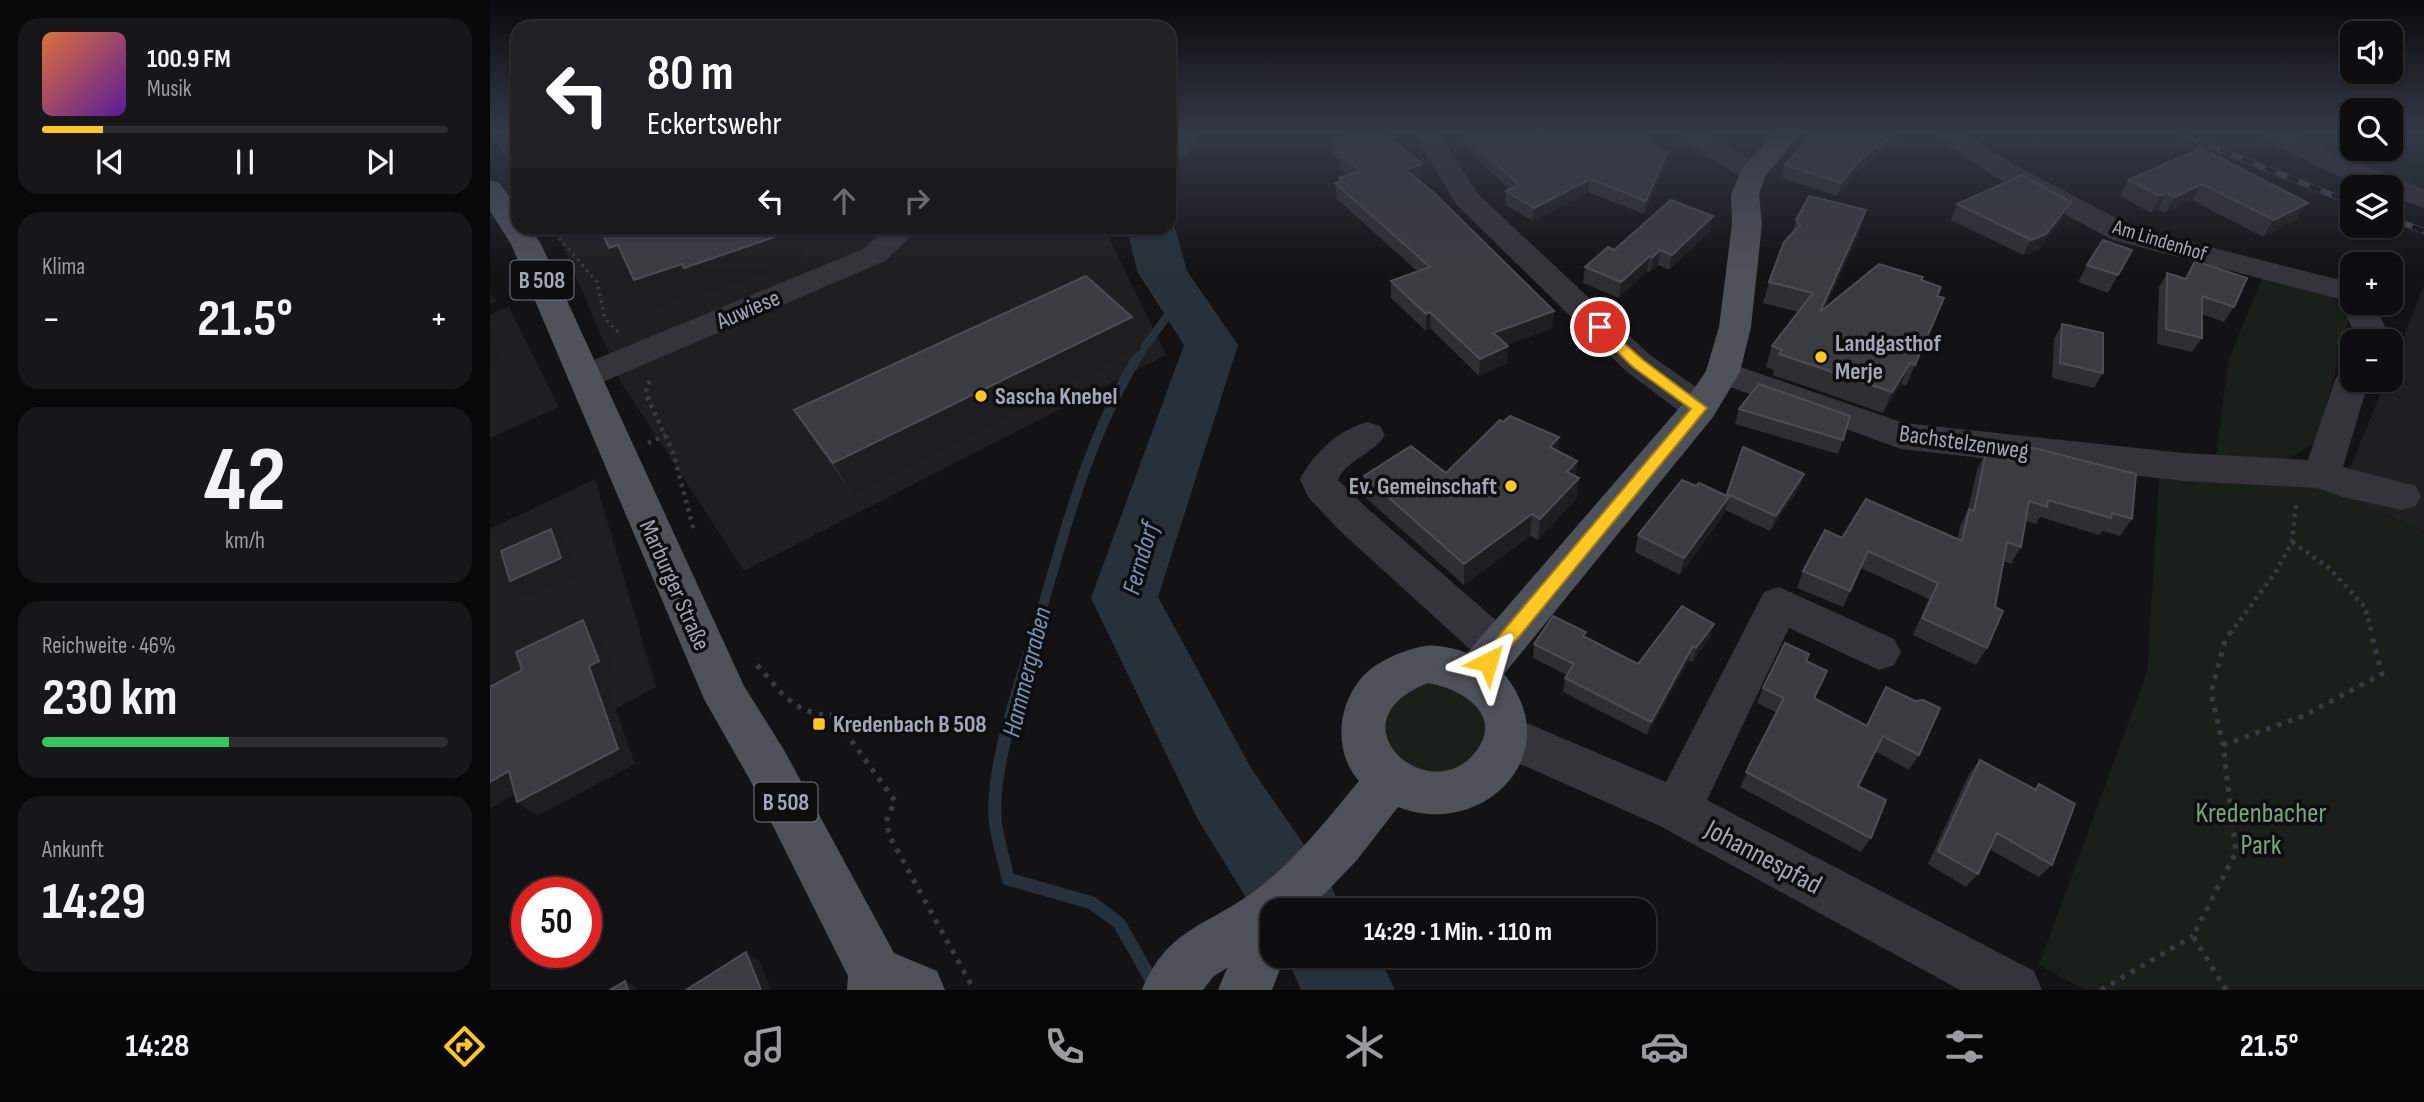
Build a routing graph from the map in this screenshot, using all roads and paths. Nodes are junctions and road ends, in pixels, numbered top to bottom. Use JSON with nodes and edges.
{"nodes":[{"id":1,"x":1454,"y":178,"type":"edge"},
{"id":2,"x":1751,"y":178,"type":"edge"},
{"id":3,"x":2019,"y":178,"type":"edge"},
{"id":4,"x":2372,"y":178,"type":"edge"},
{"id":5,"x":490,"y":190,"type":"edge"},
{"id":6,"x":2424,"y":199,"type":"edge"},
{"id":7,"x":511,"y":222,"type":"edge"},
{"id":8,"x":520,"y":235,"type":"edge"},
{"id":9,"x":557,"y":235,"type":"dead end"},
{"id":10,"x":896,"y":235,"type":"edge"},
{"id":11,"x":2340,"y":290,"type":"edge"},
{"id":12,"x":655,"y":348,"type":"junction"},
{"id":13,"x":1723,"y":372,"type":"junction"},
{"id":14,"x":584,"y":377,"type":"junction"},
{"id":15,"x":2347,"y":392,"type":"edge"},
{"id":16,"x":1700,"y":408,"type":"junction"},
{"id":17,"x":1367,"y":435,"type":"dead end"},
{"id":18,"x":2310,"y":473,"type":"junction"},
{"id":19,"x":2402,"y":496,"type":"dead end"},
{"id":20,"x":696,"y":536,"type":"dead end"},
{"id":21,"x":2292,"y":542,"type":"junction"},
{"id":22,"x":1879,"y":652,"type":"dead end"},
{"id":23,"x":754,"y":661,"type":"dead end"},
{"id":24,"x":1488,"y":662,"type":"junction"},
{"id":25,"x":1505,"y":741,"type":"junction"},
{"id":26,"x":2223,"y":745,"type":"junction"},
{"id":27,"x":1390,"y":779,"type":"junction"},
{"id":28,"x":1677,"y":810,"type":"junction"},
{"id":29,"x":1287,"y":898,"type":"edge"},
{"id":30,"x":1260,"y":920,"type":"edge"},
{"id":31,"x":2193,"y":936,"type":"junction"},
{"id":32,"x":1260,"y":950,"type":"edge"},
{"id":33,"x":889,"y":984,"type":"edge"},
{"id":34,"x":974,"y":990,"type":"edge"},
{"id":35,"x":1169,"y":990,"type":"edge"},
{"id":36,"x":1245,"y":990,"type":"edge"},
{"id":37,"x":2015,"y":990,"type":"edge"},
{"id":38,"x":2101,"y":990,"type":"edge"},
{"id":39,"x":2226,"y":990,"type":"edge"}],
"edges":[{"from":1,"to":16,"type":"street"},
{"from":2,"to":13,"type":"main road"},
{"from":3,"to":11,"type":"street","name":"Am Lindenhof"},
{"from":4,"to":6,"type":"street"},
{"from":5,"to":7,"type":"main road","name":"Marburger Straße","number":"B 508"},
{"from":8,"to":14,"type":"main road","name":"Marburger Straße","number":"B 508"},
{"from":9,"to":12,"type":"path"},
{"from":10,"to":12,"type":"street","name":"Auwiese"},
{"from":12,"to":14,"type":"street","name":"Auwiese"},
{"from":12,"to":20,"type":"path"},
{"from":13,"to":16,"type":"main road"},
{"from":13,"to":18,"type":"street","name":"Bachstelzenweg"},
{"from":14,"to":33,"type":"main road","name":"Marburger Straße","number":"B 508"},
{"from":15,"to":18,"type":"street"},
{"from":16,"to":24,"type":"main road"},
{"from":17,"to":24,"type":"street"},
{"from":18,"to":19,"type":"street","name":"Bachstelzenweg"},
{"from":18,"to":21,"type":"path"},
{"from":21,"to":26,"type":"path"},
{"from":21,"to":26,"type":"path"},
{"from":22,"to":28,"type":"street"},
{"from":23,"to":34,"type":"path"},
{"from":24,"to":25,"type":"main road"},
{"from":24,"to":27,"type":"main road"},
{"from":25,"to":27,"type":"main road"},
{"from":25,"to":28,"type":"street","name":"Johannespfad"},
{"from":26,"to":31,"type":"path"},
{"from":27,"to":29,"type":"main road"},
{"from":28,"to":37,"type":"street","name":"Johannespfad"},
{"from":30,"to":35,"type":"main road"},
{"from":31,"to":38,"type":"path"},
{"from":31,"to":39,"type":"path"},
{"from":32,"to":36,"type":"main road"}]}
